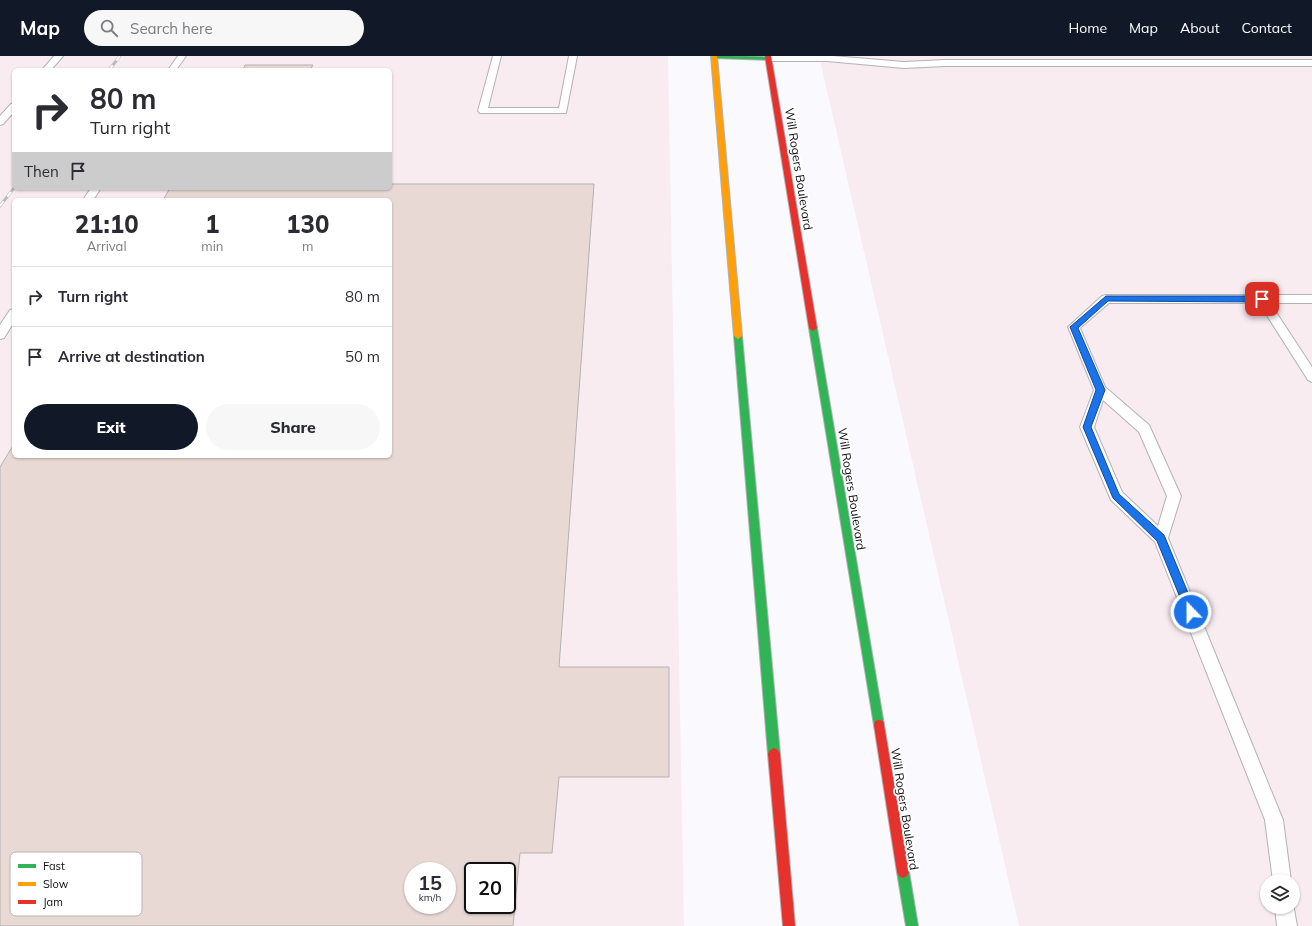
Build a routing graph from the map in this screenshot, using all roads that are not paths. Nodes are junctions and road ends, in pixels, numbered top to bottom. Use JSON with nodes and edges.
{"nodes":[{"id":1,"x":59,"y":56,"type":"edge"},
{"id":2,"x":182,"y":56,"type":"edge"},
{"id":3,"x":498,"y":56,"type":"edge"},
{"id":4,"x":573,"y":56,"type":"edge"},
{"id":5,"x":714,"y":56,"type":"edge"},
{"id":6,"x":769,"y":57,"type":"edge"},
{"id":7,"x":1312,"y":63,"type":"edge"},
{"id":8,"x":48,"y":68,"type":"edge"},
{"id":9,"x":173,"y":68,"type":"edge"},
{"id":10,"x":12,"y":108,"type":"edge"},
{"id":11,"x":0,"y":122,"type":"edge"},
{"id":12,"x":1262,"y":299,"type":"junction"},
{"id":13,"x":1312,"y":299,"type":"edge"},
{"id":14,"x":12,"y":316,"type":"edge"},
{"id":15,"x":0,"y":335,"type":"edge"},
{"id":16,"x":1312,"y":377,"type":"edge"},
{"id":17,"x":1100,"y":390,"type":"junction"},
{"id":18,"x":1161,"y":538,"type":"junction"},
{"id":19,"x":1281,"y":874,"type":"edge"},
{"id":20,"x":1286,"y":914,"type":"edge"},
{"id":21,"x":789,"y":926,"type":"edge"},
{"id":22,"x":912,"y":926,"type":"edge"},
{"id":23,"x":1287,"y":926,"type":"edge"}],
"edges":[{"from":1,"to":8,"type":"lane"},
{"from":2,"to":9,"type":"lane"},
{"from":3,"to":4,"type":"lane"},
{"from":5,"to":6,"type":"main road"},
{"from":5,"to":21,"type":"main road"},
{"from":6,"to":7,"type":"lane"},
{"from":6,"to":22,"type":"main road","name":"Will Rogers Boulevard"},
{"from":10,"to":11,"type":"lane"},
{"from":12,"to":13,"type":"lane"},
{"from":12,"to":16,"type":"lane"},
{"from":12,"to":17,"type":"lane"},
{"from":14,"to":15,"type":"lane"},
{"from":17,"to":18,"type":"lane"},
{"from":17,"to":18,"type":"lane"},
{"from":18,"to":19,"type":"lane"},
{"from":20,"to":23,"type":"lane"}]}
